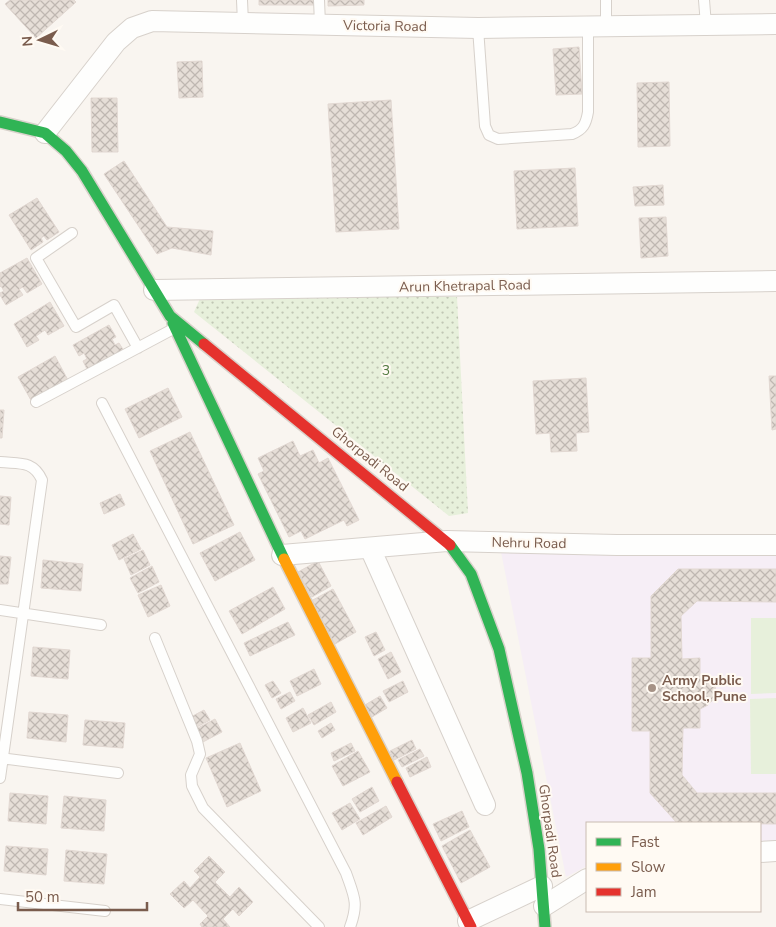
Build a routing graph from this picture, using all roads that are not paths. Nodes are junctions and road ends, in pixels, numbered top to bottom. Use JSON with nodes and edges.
{"nodes":[{"id":1,"x":242,"y":0,"type":"edge"},
{"id":2,"x":319,"y":0,"type":"edge"},
{"id":3,"x":606,"y":0,"type":"edge"},
{"id":4,"x":704,"y":0,"type":"edge"},
{"id":5,"x":243,"y":23,"type":"junction"},
{"id":6,"x":320,"y":24,"type":"junction"},
{"id":7,"x":776,"y":24,"type":"edge"},
{"id":8,"x":706,"y":25,"type":"junction"},
{"id":9,"x":597,"y":27,"type":"junction"},
{"id":10,"x":478,"y":28,"type":"junction"},
{"id":11,"x":0,"y":122,"type":"edge"},
{"id":12,"x":45,"y":133,"type":"junction"},
{"id":13,"x":72,"y":233,"type":"dead end"},
{"id":14,"x":776,"y":281,"type":"edge"},
{"id":15,"x":154,"y":290,"type":"junction"},
{"id":16,"x":170,"y":316,"type":"junction"},
{"id":17,"x":176,"y":328,"type":"junction"},
{"id":18,"x":138,"y":348,"type":"junction"},
{"id":19,"x":36,"y":402,"type":"dead end"},
{"id":20,"x":102,"y":403,"type":"dead end"},
{"id":21,"x":0,"y":462,"type":"edge"},
{"id":22,"x":446,"y":541,"type":"junction"},
{"id":23,"x":776,"y":545,"type":"edge"},
{"id":24,"x":370,"y":548,"type":"junction"},
{"id":25,"x":282,"y":555,"type":"junction"},
{"id":26,"x":0,"y":610,"type":"edge"},
{"id":27,"x":23,"y":613,"type":"junction"},
{"id":28,"x":101,"y":625,"type":"dead end"},
{"id":29,"x":155,"y":638,"type":"dead end"},
{"id":30,"x":1,"y":758,"type":"edge"},
{"id":31,"x":118,"y":773,"type":"dead end"},
{"id":32,"x":0,"y":778,"type":"edge"},
{"id":33,"x":485,"y":804,"type":"dead end"},
{"id":34,"x":761,"y":852,"type":"edge"},
{"id":35,"x":776,"y":852,"type":"edge"},
{"id":36,"x":586,"y":881,"type":"edge"},
{"id":37,"x":542,"y":886,"type":"junction"},
{"id":38,"x":0,"y":899,"type":"edge"},
{"id":39,"x":544,"y":906,"type":"junction"},
{"id":40,"x":105,"y":911,"type":"dead end"},
{"id":41,"x":469,"y":924,"type":"edge"},
{"id":42,"x":319,"y":927,"type":"edge"},
{"id":43,"x":350,"y":927,"type":"edge"},
{"id":44,"x":545,"y":927,"type":"edge"}],
"edges":[{"from":1,"to":5,"type":"lane"},
{"from":2,"to":6,"type":"lane"},
{"from":3,"to":9,"type":"lane"},
{"from":4,"to":8,"type":"lane"},
{"from":5,"to":6,"type":"street","name":"Victoria Road"},
{"from":5,"to":12,"type":"street","name":"Victoria Road"},
{"from":6,"to":10,"type":"street","name":"Victoria Road"},
{"from":7,"to":8,"type":"street","name":"Victoria Road"},
{"from":8,"to":9,"type":"street","name":"Victoria Road"},
{"from":9,"to":10,"type":"street","name":"Victoria Road"},
{"from":9,"to":10,"type":"lane"},
{"from":11,"to":12,"type":"main road","name":"Ghorpadi Road"},
{"from":12,"to":15,"type":"main road","name":"Ghorpadi Road"},
{"from":13,"to":18,"type":"lane"},
{"from":14,"to":15,"type":"street","name":"Arun Khetrapal Road"},
{"from":15,"to":16,"type":"main road","name":"Ghorpadi Road"},
{"from":16,"to":17,"type":"main road"},
{"from":16,"to":22,"type":"main road","name":"Ghorpadi Road"},
{"from":17,"to":18,"type":"lane"},
{"from":17,"to":25,"type":"main road"},
{"from":18,"to":19,"type":"lane"},
{"from":20,"to":43,"type":"lane"},
{"from":21,"to":27,"type":"lane"},
{"from":22,"to":23,"type":"street","name":"Nehru Road"},
{"from":22,"to":24,"type":"street","name":"Nehru Road"},
{"from":22,"to":37,"type":"main road","name":"Ghorpadi Road"},
{"from":24,"to":25,"type":"street","name":"Nehru Road"},
{"from":24,"to":33,"type":"street"},
{"from":25,"to":41,"type":"main road"},
{"from":26,"to":27,"type":"lane"},
{"from":27,"to":28,"type":"lane"},
{"from":27,"to":30,"type":"lane"},
{"from":29,"to":42,"type":"lane"},
{"from":30,"to":31,"type":"lane"},
{"from":30,"to":32,"type":"lane"},
{"from":34,"to":35,"type":"street"},
{"from":36,"to":39,"type":"street"},
{"from":37,"to":39,"type":"main road","name":"Ghorpadi Road"},
{"from":37,"to":41,"type":"street"},
{"from":38,"to":40,"type":"lane"},
{"from":39,"to":44,"type":"main road","name":"Ghorpadi Road"}]}
